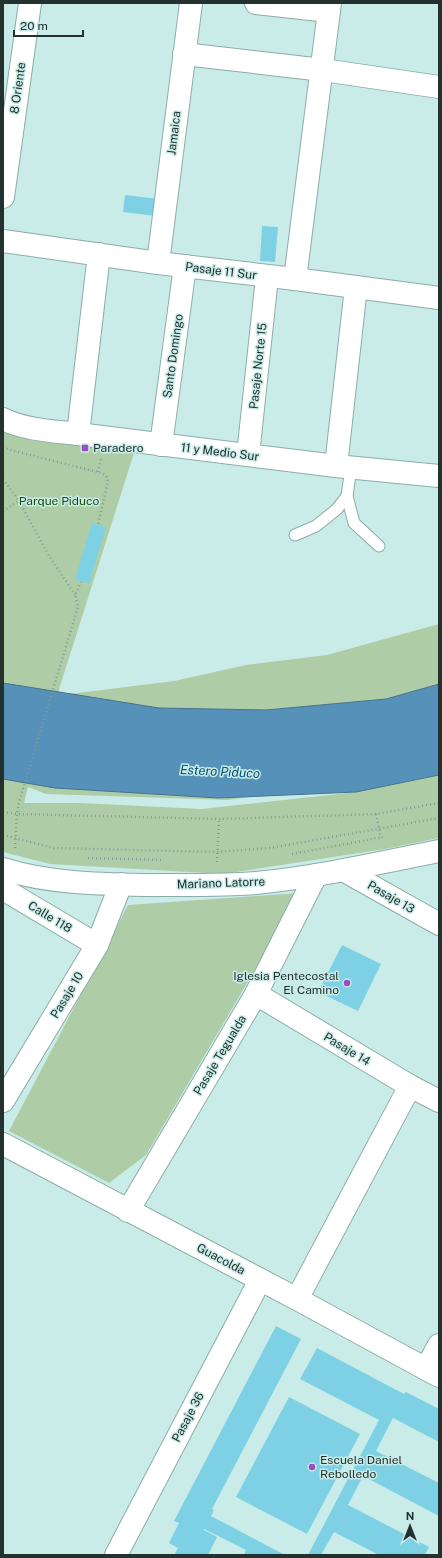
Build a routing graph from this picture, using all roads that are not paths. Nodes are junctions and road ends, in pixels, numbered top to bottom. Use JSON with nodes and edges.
{"nodes":[{"id":1,"x":30,"y":3,"type":"edge"},
{"id":2,"x":191,"y":3,"type":"edge"},
{"id":3,"x":256,"y":3,"type":"edge"},
{"id":4,"x":330,"y":7,"type":"edge"},
{"id":5,"x":184,"y":54,"type":"junction"},
{"id":6,"x":323,"y":70,"type":"junction"},
{"id":7,"x":439,"y":87,"type":"edge"},
{"id":8,"x":3,"y":197,"type":"edge"},
{"id":9,"x":3,"y":241,"type":"edge"},
{"id":10,"x":99,"y":254,"type":"junction"},
{"id":11,"x":158,"y":263,"type":"junction"},
{"id":12,"x":185,"y":266,"type":"junction"},
{"id":13,"x":267,"y":277,"type":"junction"},
{"id":14,"x":295,"y":279,"type":"junction"},
{"id":15,"x":356,"y":287,"type":"junction"},
{"id":16,"x":439,"y":298,"type":"edge"},
{"id":17,"x":3,"y":419,"type":"edge"},
{"id":18,"x":78,"y":434,"type":"junction"},
{"id":19,"x":161,"y":445,"type":"junction"},
{"id":20,"x":248,"y":455,"type":"junction"},
{"id":21,"x":343,"y":467,"type":"junction"},
{"id":22,"x":439,"y":476,"type":"edge"},
{"id":23,"x":347,"y":496,"type":"junction"},
{"id":24,"x":295,"y":535,"type":"dead end"},
{"id":25,"x":379,"y":546,"type":"dead end"},
{"id":26,"x":439,"y":851,"type":"edge"},
{"id":27,"x":343,"y":870,"type":"junction"},
{"id":28,"x":316,"y":874,"type":"junction"},
{"id":29,"x":7,"y":877,"type":"edge"},
{"id":30,"x":121,"y":884,"type":"junction"},
{"id":31,"x":439,"y":924,"type":"edge"},
{"id":32,"x":97,"y":945,"type":"junction"},
{"id":33,"x":256,"y":994,"type":"junction"},
{"id":34,"x":410,"y":1086,"type":"junction"},
{"id":35,"x":3,"y":1101,"type":"edge"},
{"id":36,"x":439,"y":1101,"type":"edge"},
{"id":37,"x":3,"y":1144,"type":"edge"},
{"id":38,"x":128,"y":1211,"type":"junction"},
{"id":39,"x":260,"y":1280,"type":"junction"},
{"id":40,"x":297,"y":1299,"type":"junction"},
{"id":41,"x":439,"y":1345,"type":"edge"},
{"id":42,"x":432,"y":1372,"type":"edge"},
{"id":43,"x":116,"y":1555,"type":"edge"}],
"edges":[{"from":1,"to":8,"type":"street","name":"8 Oriente"},
{"from":2,"to":5,"type":"street","name":"Jamaica"},
{"from":3,"to":4,"type":"street"},
{"from":4,"to":6,"type":"street"},
{"from":5,"to":6,"type":"street"},
{"from":5,"to":11,"type":"street","name":"Jamaica"},
{"from":6,"to":7,"type":"street"},
{"from":6,"to":14,"type":"street"},
{"from":9,"to":10,"type":"street","name":"Pasaje 11 Sur"},
{"from":10,"to":11,"type":"street","name":"Pasaje 11 Sur"},
{"from":10,"to":18,"type":"street"},
{"from":11,"to":12,"type":"street","name":"Pasaje 11 Sur"},
{"from":12,"to":13,"type":"street","name":"Pasaje 11 Sur"},
{"from":12,"to":19,"type":"street","name":"Santo Domingo"},
{"from":13,"to":14,"type":"street","name":"Pasaje 11 Sur"},
{"from":13,"to":20,"type":"street","name":"Pasaje Norte 15"},
{"from":14,"to":15,"type":"street","name":"Pasaje 11 Sur"},
{"from":15,"to":16,"type":"street","name":"Pasaje 11 Sur"},
{"from":15,"to":21,"type":"street"},
{"from":17,"to":18,"type":"street","name":"11 y Medio Sur"},
{"from":18,"to":19,"type":"street","name":"11 y Medio Sur"},
{"from":19,"to":20,"type":"street","name":"11 y Medio Sur"},
{"from":20,"to":21,"type":"street","name":"11 y Medio Sur"},
{"from":21,"to":22,"type":"street","name":"11 y Medio Sur"},
{"from":21,"to":23,"type":"lane"},
{"from":23,"to":24,"type":"lane"},
{"from":23,"to":25,"type":"lane"},
{"from":26,"to":27,"type":"street","name":"Mariano Latorre"},
{"from":27,"to":28,"type":"street","name":"Mariano Latorre"},
{"from":27,"to":31,"type":"street","name":"Pasaje 13"},
{"from":28,"to":30,"type":"street","name":"Mariano Latorre"},
{"from":28,"to":33,"type":"street","name":"Pasaje Tegualda"},
{"from":29,"to":30,"type":"street","name":"Mariano Latorre"},
{"from":29,"to":32,"type":"street","name":"Calle 118"},
{"from":30,"to":32,"type":"street","name":"Pasaje 10"},
{"from":32,"to":35,"type":"street","name":"Pasaje 10"},
{"from":33,"to":34,"type":"street","name":"Pasaje 14"},
{"from":33,"to":38,"type":"street","name":"Pasaje Tegualda"},
{"from":34,"to":36,"type":"street","name":"Pasaje 14"},
{"from":34,"to":40,"type":"street"},
{"from":37,"to":38,"type":"street","name":"Guacolda"},
{"from":38,"to":39,"type":"street","name":"Guacolda"},
{"from":39,"to":40,"type":"street","name":"Guacolda"},
{"from":39,"to":43,"type":"street","name":"Pasaje 36"},
{"from":40,"to":42,"type":"street","name":"Guacolda"},
{"from":41,"to":42,"type":"street"}]}
